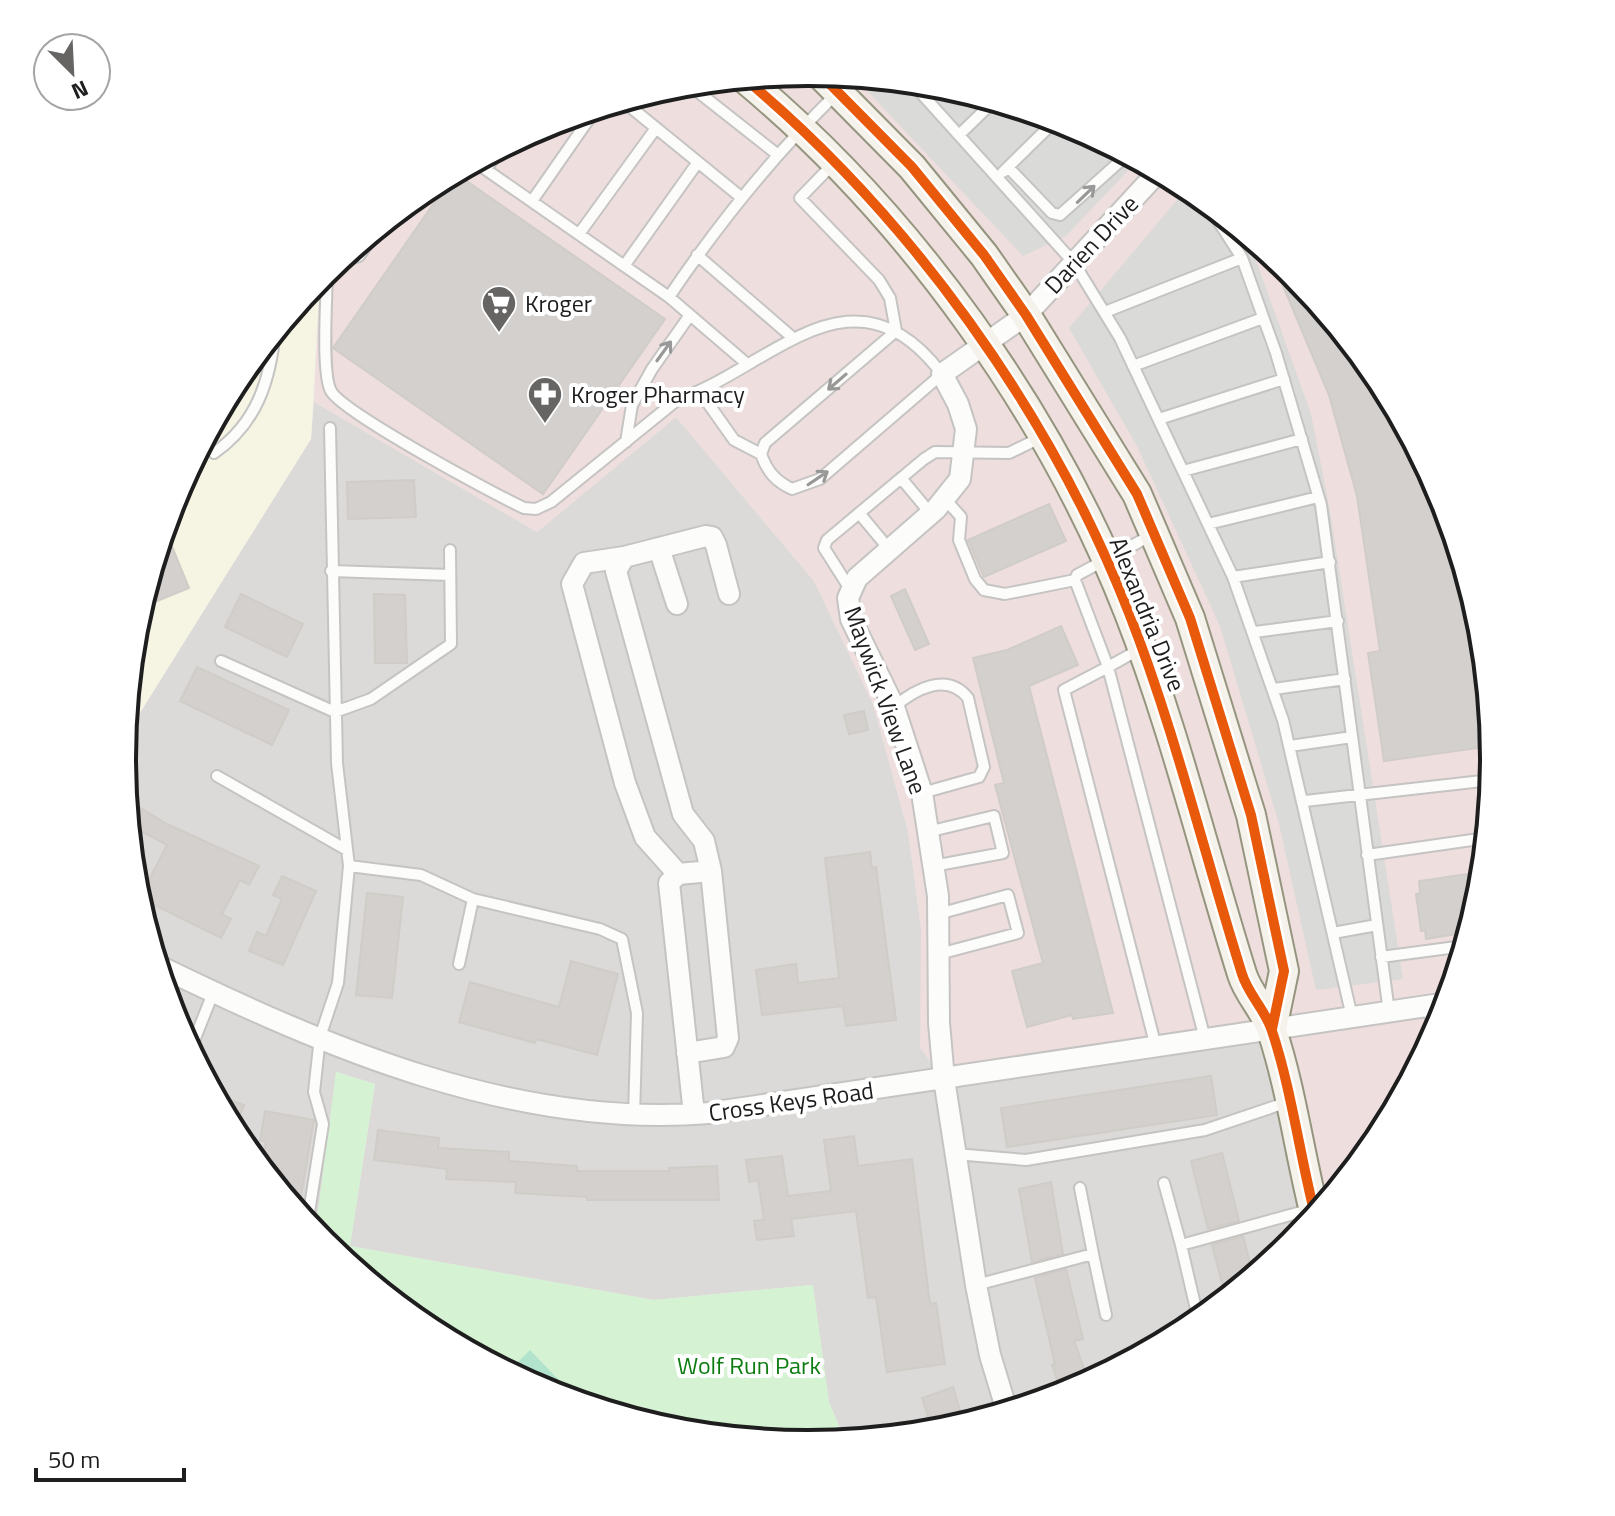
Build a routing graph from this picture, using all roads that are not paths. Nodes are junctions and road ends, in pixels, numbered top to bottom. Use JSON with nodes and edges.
{"nodes":[{"id":1,"x":826,"y":86,"type":"edge"},
{"id":2,"x":833,"y":87,"type":"edge"},
{"id":3,"x":755,"y":88,"type":"edge"},
{"id":4,"x":702,"y":95,"type":"edge"},
{"id":5,"x":933,"y":98,"type":"edge"},
{"id":6,"x":633,"y":109,"type":"edge"},
{"id":7,"x":985,"y":110,"type":"edge"},
{"id":8,"x":586,"y":124,"type":"edge"},
{"id":9,"x":656,"y":128,"type":"junction"},
{"id":10,"x":801,"y":128,"type":"junction"},
{"id":11,"x":1046,"y":130,"type":"edge"},
{"id":12,"x":960,"y":134,"type":"junction"},
{"id":13,"x":778,"y":155,"type":"junction"},
{"id":14,"x":698,"y":162,"type":"junction"},
{"id":15,"x":835,"y":162,"type":"junction"},
{"id":16,"x":1119,"y":163,"type":"edge"},
{"id":17,"x":1008,"y":167,"type":"junction"},
{"id":18,"x":486,"y":169,"type":"edge"},
{"id":19,"x":998,"y":177,"type":"junction"},
{"id":20,"x":1151,"y":180,"type":"edge"},
{"id":21,"x":742,"y":198,"type":"junction"},
{"id":22,"x":532,"y":201,"type":"junction"},
{"id":23,"x":579,"y":234,"type":"junction"},
{"id":24,"x":1228,"y":234,"type":"edge"},
{"id":25,"x":697,"y":255,"type":"junction"},
{"id":26,"x":1242,"y":258,"type":"junction"},
{"id":27,"x":1074,"y":263,"type":"junction"},
{"id":28,"x":624,"y":266,"type":"junction"},
{"id":29,"x":327,"y":288,"type":"edge"},
{"id":30,"x":669,"y":297,"type":"junction"},
{"id":31,"x":1105,"y":312,"type":"junction"},
{"id":32,"x":690,"y":315,"type":"junction"},
{"id":33,"x":1026,"y":315,"type":"junction"},
{"id":34,"x":1263,"y":318,"type":"junction"},
{"id":35,"x":896,"y":331,"type":"junction"},
{"id":36,"x":793,"y":338,"type":"junction"},
{"id":37,"x":985,"y":344,"type":"junction"},
{"id":38,"x":269,"y":356,"type":"edge"},
{"id":39,"x":746,"y":363,"type":"junction"},
{"id":40,"x":1133,"y":366,"type":"junction"},
{"id":41,"x":942,"y":374,"type":"junction"},
{"id":42,"x":1284,"y":379,"type":"junction"},
{"id":43,"x":700,"y":392,"type":"junction"},
{"id":44,"x":1159,"y":419,"type":"junction"},
{"id":45,"x":330,"y":428,"type":"dead end"},
{"id":46,"x":1042,"y":438,"type":"junction"},
{"id":47,"x":1302,"y":439,"type":"junction"},
{"id":48,"x":626,"y":442,"type":"junction"},
{"id":49,"x":966,"y":451,"type":"junction"},
{"id":50,"x":214,"y":453,"type":"dead end"},
{"id":51,"x":761,"y":454,"type":"junction"},
{"id":52,"x":1183,"y":471,"type":"junction"},
{"id":53,"x":901,"y":478,"type":"junction"},
{"id":54,"x":1318,"y":497,"type":"junction"},
{"id":55,"x":938,"y":506,"type":"junction"},
{"id":56,"x":859,"y":513,"type":"junction"},
{"id":57,"x":1208,"y":524,"type":"junction"},
{"id":58,"x":1154,"y":534,"type":"junction"},
{"id":59,"x":659,"y":548,"type":"junction"},
{"id":60,"x":889,"y":549,"type":"junction"},
{"id":61,"x":450,"y":550,"type":"dead end"},
{"id":62,"x":624,"y":557,"type":"junction"},
{"id":63,"x":1105,"y":557,"type":"junction"},
{"id":64,"x":1330,"y":562,"type":"junction"},
{"id":65,"x":331,"y":571,"type":"junction"},
{"id":66,"x":450,"y":575,"type":"junction"},
{"id":67,"x":1233,"y":577,"type":"junction"},
{"id":68,"x":1075,"y":580,"type":"junction"},
{"id":69,"x":850,"y":589,"type":"junction"},
{"id":70,"x":729,"y":594,"type":"dead end"},
{"id":71,"x":677,"y":604,"type":"dead end"},
{"id":72,"x":1338,"y":621,"type":"junction"},
{"id":73,"x":1255,"y":632,"type":"junction"},
{"id":74,"x":1142,"y":648,"type":"junction"},
{"id":75,"x":221,"y":661,"type":"dead end"},
{"id":76,"x":1108,"y":667,"type":"junction"},
{"id":77,"x":1345,"y":679,"type":"junction"},
{"id":78,"x":1274,"y":689,"type":"junction"},
{"id":79,"x":894,"y":707,"type":"junction"},
{"id":80,"x":335,"y":712,"type":"junction"},
{"id":81,"x":1352,"y":737,"type":"junction"},
{"id":82,"x":1290,"y":746,"type":"junction"},
{"id":83,"x":217,"y":776,"type":"dead end"},
{"id":84,"x":1479,"y":781,"type":"edge"},
{"id":85,"x":922,"y":793,"type":"junction"},
{"id":86,"x":1359,"y":796,"type":"junction"},
{"id":87,"x":1305,"y":801,"type":"junction"},
{"id":88,"x":927,"y":832,"type":"junction"},
{"id":89,"x":1475,"y":840,"type":"edge"},
{"id":90,"x":347,"y":850,"type":"junction"},
{"id":91,"x":1367,"y":855,"type":"junction"},
{"id":92,"x":349,"y":866,"type":"junction"},
{"id":93,"x":933,"y":866,"type":"junction"},
{"id":94,"x":711,"y":871,"type":"junction"},
{"id":95,"x":678,"y":874,"type":"junction"},
{"id":96,"x":473,"y":899,"type":"junction"},
{"id":97,"x":938,"y":914,"type":"junction"},
{"id":98,"x":1377,"y":925,"type":"junction"},
{"id":99,"x":1333,"y":933,"type":"junction"},
{"id":100,"x":1452,"y":948,"type":"edge"},
{"id":101,"x":939,"y":954,"type":"junction"},
{"id":102,"x":1381,"y":957,"type":"junction"},
{"id":103,"x":459,"y":964,"type":"dead end"},
{"id":104,"x":170,"y":972,"type":"edge"},
{"id":105,"x":213,"y":993,"type":"junction"},
{"id":106,"x":1432,"y":1005,"type":"edge"},
{"id":107,"x":1389,"y":1012,"type":"junction"},
{"id":108,"x":1352,"y":1017,"type":"junction"},
{"id":109,"x":1272,"y":1029,"type":"junction"},
{"id":110,"x":196,"y":1035,"type":"edge"},
{"id":111,"x":320,"y":1037,"type":"junction"},
{"id":112,"x":1205,"y":1039,"type":"junction"},
{"id":113,"x":1156,"y":1047,"type":"junction"},
{"id":114,"x":687,"y":1053,"type":"junction"},
{"id":115,"x":944,"y":1079,"type":"junction"},
{"id":116,"x":1288,"y":1102,"type":"junction"},
{"id":117,"x":694,"y":1114,"type":"junction"},
{"id":118,"x":634,"y":1116,"type":"junction"},
{"id":119,"x":955,"y":1154,"type":"junction"},
{"id":120,"x":1164,"y":1183,"type":"dead end"},
{"id":121,"x":1080,"y":1188,"type":"dead end"},
{"id":122,"x":1312,"y":1202,"type":"edge"},
{"id":123,"x":310,"y":1209,"type":"edge"},
{"id":124,"x":1299,"y":1216,"type":"edge"},
{"id":125,"x":1181,"y":1245,"type":"junction"},
{"id":126,"x":1093,"y":1254,"type":"junction"},
{"id":127,"x":976,"y":1285,"type":"junction"},
{"id":128,"x":1195,"y":1307,"type":"edge"},
{"id":129,"x":1106,"y":1315,"type":"dead end"},
{"id":130,"x":1004,"y":1400,"type":"edge"}],
"edges":[{"from":1,"to":10,"type":"lane"},
{"from":2,"to":33,"type":"main road","name":"Alexandria Drive"},
{"from":3,"to":10,"type":"main road","name":"Alexandria Drive"},
{"from":4,"to":13,"type":"lane"},
{"from":5,"to":12,"type":"lane"},
{"from":6,"to":9,"type":"lane"},
{"from":7,"to":12,"type":"lane"},
{"from":8,"to":22,"type":"lane"},
{"from":9,"to":14,"type":"lane"},
{"from":9,"to":23,"type":"lane"},
{"from":10,"to":13,"type":"lane"},
{"from":10,"to":15,"type":"main road","name":"Alexandria Drive"},
{"from":11,"to":17,"type":"lane"},
{"from":12,"to":19,"type":"lane"},
{"from":13,"to":21,"type":"lane"},
{"from":14,"to":21,"type":"lane"},
{"from":14,"to":28,"type":"lane"},
{"from":15,"to":35,"type":"lane"},
{"from":15,"to":37,"type":"main road","name":"Alexandria Drive"},
{"from":17,"to":16,"type":"lane","one_way":true},
{"from":17,"to":19,"type":"lane"},
{"from":18,"to":22,"type":"lane"},
{"from":19,"to":27,"type":"lane"},
{"from":20,"to":27,"type":"street","name":"Darien Drive"},
{"from":21,"to":25,"type":"lane"},
{"from":22,"to":23,"type":"lane"},
{"from":23,"to":28,"type":"lane"},
{"from":24,"to":26,"type":"lane"},
{"from":25,"to":30,"type":"lane"},
{"from":25,"to":36,"type":"lane"},
{"from":26,"to":31,"type":"lane"},
{"from":26,"to":34,"type":"lane"},
{"from":27,"to":31,"type":"lane"},
{"from":27,"to":33,"type":"street","name":"Darien Drive"},
{"from":28,"to":30,"type":"lane"},
{"from":29,"to":48,"type":"lane"},
{"from":30,"to":32,"type":"lane"},
{"from":31,"to":40,"type":"lane"},
{"from":32,"to":39,"type":"lane"},
{"from":48,"to":32,"type":"lane","one_way":true},
{"from":33,"to":37,"type":"street","name":"Darien Drive"},
{"from":33,"to":58,"type":"main road","name":"Alexandria Drive"},
{"from":34,"to":40,"type":"lane"},
{"from":34,"to":42,"type":"lane"},
{"from":35,"to":36,"type":"lane"},
{"from":35,"to":41,"type":"lane"},
{"from":35,"to":51,"type":"lane","one_way":true},
{"from":36,"to":39,"type":"lane"},
{"from":37,"to":41,"type":"street"},
{"from":37,"to":46,"type":"main road","name":"Alexandria Drive"},
{"from":38,"to":50,"type":"lane"},
{"from":39,"to":43,"type":"lane"},
{"from":40,"to":44,"type":"lane"},
{"from":41,"to":49,"type":"street","name":"Maywick View Lane"},
{"from":51,"to":41,"type":"lane","one_way":true},
{"from":42,"to":44,"type":"lane"},
{"from":42,"to":47,"type":"lane"},
{"from":43,"to":48,"type":"lane"},
{"from":43,"to":51,"type":"lane"},
{"from":44,"to":52,"type":"lane"},
{"from":45,"to":65,"type":"lane"},
{"from":46,"to":49,"type":"lane"},
{"from":46,"to":63,"type":"main road","name":"Alexandria Drive"},
{"from":47,"to":52,"type":"lane"},
{"from":47,"to":54,"type":"lane"},
{"from":49,"to":53,"type":"lane"},
{"from":49,"to":55,"type":"street","name":"Maywick View Lane"},
{"from":52,"to":57,"type":"lane"},
{"from":53,"to":55,"type":"lane"},
{"from":53,"to":56,"type":"lane"},
{"from":54,"to":57,"type":"lane"},
{"from":54,"to":64,"type":"lane"},
{"from":55,"to":60,"type":"street","name":"Maywick View Lane"},
{"from":55,"to":68,"type":"lane"},
{"from":56,"to":60,"type":"lane"},
{"from":56,"to":69,"type":"lane"},
{"from":57,"to":67,"type":"lane"},
{"from":58,"to":63,"type":"lane"},
{"from":58,"to":109,"type":"main road","name":"Alexandria Drive"},
{"from":59,"to":62,"type":"street"},
{"from":59,"to":70,"type":"street"},
{"from":59,"to":71,"type":"street"},
{"from":60,"to":69,"type":"street","name":"Maywick View Lane"},
{"from":61,"to":66,"type":"lane"},
{"from":62,"to":94,"type":"street"},
{"from":62,"to":95,"type":"street"},
{"from":63,"to":68,"type":"lane"},
{"from":63,"to":74,"type":"main road","name":"Alexandria Drive"},
{"from":64,"to":67,"type":"lane"},
{"from":64,"to":72,"type":"lane"},
{"from":65,"to":66,"type":"lane"},
{"from":65,"to":80,"type":"lane"},
{"from":66,"to":80,"type":"lane"},
{"from":67,"to":73,"type":"lane"},
{"from":68,"to":76,"type":"lane"},
{"from":69,"to":79,"type":"street","name":"Maywick View Lane"},
{"from":72,"to":73,"type":"lane"},
{"from":72,"to":77,"type":"lane"},
{"from":73,"to":78,"type":"lane"},
{"from":74,"to":76,"type":"lane"},
{"from":74,"to":109,"type":"main road","name":"Alexandria Drive"},
{"from":75,"to":80,"type":"lane"},
{"from":76,"to":112,"type":"lane"},
{"from":76,"to":113,"type":"lane"},
{"from":77,"to":78,"type":"lane"},
{"from":77,"to":81,"type":"lane"},
{"from":78,"to":82,"type":"lane"},
{"from":79,"to":85,"type":"street","name":"Maywick View Lane"},
{"from":79,"to":85,"type":"lane"},
{"from":80,"to":90,"type":"lane"},
{"from":81,"to":82,"type":"lane"},
{"from":81,"to":86,"type":"lane"},
{"from":82,"to":87,"type":"lane"},
{"from":83,"to":90,"type":"lane"},
{"from":84,"to":86,"type":"lane"},
{"from":85,"to":88,"type":"street","name":"Maywick View Lane"},
{"from":86,"to":87,"type":"lane"},
{"from":86,"to":91,"type":"lane"},
{"from":87,"to":99,"type":"lane"},
{"from":88,"to":93,"type":"street","name":"Maywick View Lane"},
{"from":88,"to":93,"type":"lane"},
{"from":89,"to":91,"type":"lane"},
{"from":90,"to":92,"type":"lane"},
{"from":91,"to":98,"type":"lane"},
{"from":92,"to":96,"type":"lane"},
{"from":92,"to":111,"type":"lane"},
{"from":93,"to":97,"type":"street","name":"Maywick View Lane"},
{"from":94,"to":95,"type":"street"},
{"from":94,"to":114,"type":"street"},
{"from":95,"to":114,"type":"street"},
{"from":96,"to":103,"type":"lane"},
{"from":96,"to":118,"type":"lane"},
{"from":97,"to":101,"type":"street","name":"Maywick View Lane"},
{"from":97,"to":101,"type":"lane"},
{"from":98,"to":99,"type":"lane"},
{"from":98,"to":102,"type":"lane"},
{"from":99,"to":108,"type":"lane"},
{"from":100,"to":102,"type":"lane"},
{"from":101,"to":115,"type":"street","name":"Maywick View Lane"},
{"from":102,"to":107,"type":"lane"},
{"from":104,"to":105,"type":"street","name":"Cross Keys Road"},
{"from":105,"to":110,"type":"lane"},
{"from":105,"to":111,"type":"street","name":"Cross Keys Road"},
{"from":106,"to":107,"type":"street","name":"Cross Keys Road"},
{"from":107,"to":108,"type":"street","name":"Cross Keys Road"},
{"from":108,"to":109,"type":"street","name":"Cross Keys Road"},
{"from":109,"to":112,"type":"street","name":"Cross Keys Road"},
{"from":109,"to":116,"type":"main road","name":"Alexandria Drive"},
{"from":111,"to":118,"type":"street","name":"Cross Keys Road"},
{"from":111,"to":123,"type":"lane"},
{"from":112,"to":113,"type":"street","name":"Cross Keys Road"},
{"from":113,"to":115,"type":"street","name":"Cross Keys Road"},
{"from":114,"to":117,"type":"street"},
{"from":115,"to":117,"type":"street","name":"Cross Keys Road"},
{"from":115,"to":119,"type":"street","name":"Maywick View Lane"},
{"from":116,"to":119,"type":"lane"},
{"from":116,"to":122,"type":"main road","name":"Alexandria Drive"},
{"from":117,"to":118,"type":"street","name":"Cross Keys Road"},
{"from":119,"to":127,"type":"street","name":"Maywick View Lane"},
{"from":120,"to":125,"type":"lane"},
{"from":121,"to":126,"type":"lane"},
{"from":124,"to":125,"type":"lane"},
{"from":125,"to":128,"type":"lane"},
{"from":126,"to":127,"type":"lane"},
{"from":126,"to":129,"type":"lane"},
{"from":127,"to":130,"type":"street","name":"Maywick View Lane"}]}
